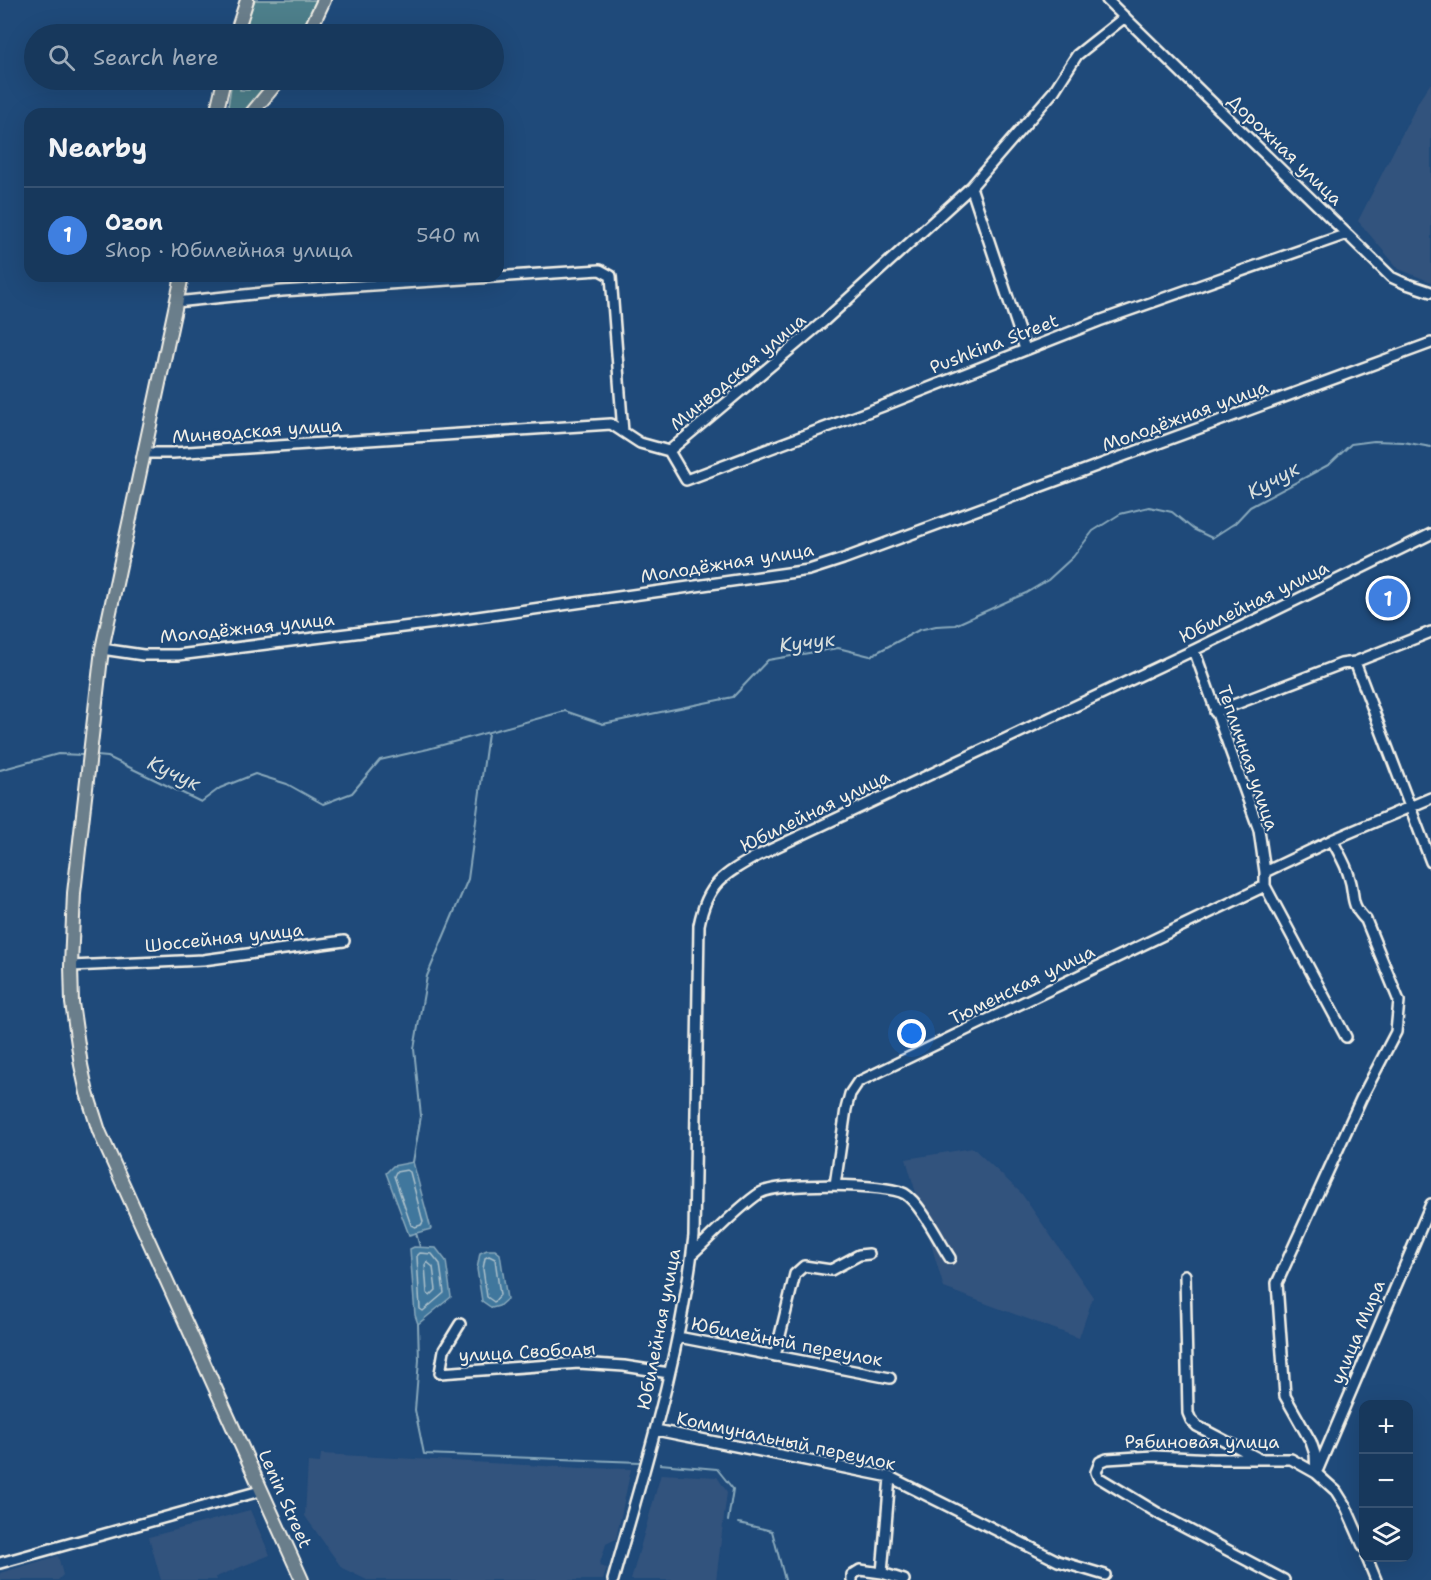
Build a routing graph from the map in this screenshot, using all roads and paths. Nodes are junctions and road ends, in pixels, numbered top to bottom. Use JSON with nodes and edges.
{"nodes":[{"id":1,"x":324,"y":0,"type":"edge"},
{"id":2,"x":329,"y":0,"type":"edge"},
{"id":3,"x":1107,"y":0,"type":"edge"},
{"id":4,"x":246,"y":2,"type":"edge"},
{"id":5,"x":1125,"y":17,"type":"junction"},
{"id":6,"x":239,"y":24,"type":"edge"},
{"id":7,"x":243,"y":24,"type":"edge"},
{"id":8,"x":313,"y":24,"type":"edge"},
{"id":9,"x":314,"y":24,"type":"edge"},
{"id":10,"x":222,"y":90,"type":"edge"},
{"id":11,"x":271,"y":90,"type":"edge"},
{"id":12,"x":217,"y":108,"type":"edge"},
{"id":13,"x":256,"y":108,"type":"edge"},
{"id":14,"x":971,"y":187,"type":"junction"},
{"id":15,"x":1347,"y":234,"type":"junction"},
{"id":16,"x":504,"y":276,"type":"edge"},
{"id":17,"x":181,"y":282,"type":"edge"},
{"id":18,"x":412,"y":282,"type":"edge"},
{"id":19,"x":1431,"y":292,"type":"edge"},
{"id":20,"x":176,"y":302,"type":"junction"},
{"id":21,"x":1431,"y":343,"type":"edge"},
{"id":22,"x":1025,"y":349,"type":"junction"},
{"id":23,"x":623,"y":432,"type":"junction"},
{"id":24,"x":669,"y":451,"type":"junction"},
{"id":25,"x":144,"y":453,"type":"junction"},
{"id":26,"x":1431,"y":534,"type":"edge"},
{"id":27,"x":1431,"y":632,"type":"edge"},
{"id":28,"x":102,"y":649,"type":"junction"},
{"id":29,"x":1194,"y":650,"type":"junction"},
{"id":30,"x":1355,"y":662,"type":"junction"},
{"id":31,"x":1215,"y":712,"type":"junction"},
{"id":32,"x":1431,"y":798,"type":"edge"},
{"id":33,"x":1410,"y":807,"type":"junction"},
{"id":34,"x":1332,"y":840,"type":"junction"},
{"id":35,"x":1431,"y":862,"type":"edge"},
{"id":36,"x":1265,"y":872,"type":"junction"},
{"id":37,"x":1265,"y":886,"type":"junction"},
{"id":38,"x":344,"y":941,"type":"dead end"},
{"id":39,"x":71,"y":966,"type":"junction"},
{"id":40,"x":1346,"y":1037,"type":"dead end"},
{"id":41,"x":835,"y":1185,"type":"junction"},
{"id":42,"x":1431,"y":1204,"type":"edge"},
{"id":43,"x":692,"y":1254,"type":"junction"},
{"id":44,"x":870,"y":1254,"type":"dead end"},
{"id":45,"x":950,"y":1258,"type":"dead end"},
{"id":46,"x":1185,"y":1275,"type":"dead end"},
{"id":47,"x":460,"y":1324,"type":"dead end"},
{"id":48,"x":678,"y":1337,"type":"junction"},
{"id":49,"x":775,"y":1356,"type":"junction"},
{"id":50,"x":669,"y":1373,"type":"junction"},
{"id":51,"x":890,"y":1378,"type":"dead end"},
{"id":52,"x":656,"y":1430,"type":"junction"},
{"id":53,"x":1258,"y":1458,"type":"junction"},
{"id":54,"x":1316,"y":1473,"type":"junction"},
{"id":55,"x":890,"y":1477,"type":"junction"},
{"id":56,"x":260,"y":1491,"type":"junction"},
{"id":57,"x":1359,"y":1537,"type":"edge"},
{"id":58,"x":1369,"y":1562,"type":"edge"},
{"id":59,"x":0,"y":1563,"type":"edge"},
{"id":60,"x":882,"y":1573,"type":"junction"},
{"id":61,"x":1104,"y":1575,"type":"dead end"},
{"id":62,"x":302,"y":1580,"type":"edge"},
{"id":63,"x":613,"y":1580,"type":"edge"},
{"id":64,"x":852,"y":1580,"type":"edge"},
{"id":65,"x":904,"y":1580,"type":"edge"},
{"id":66,"x":1284,"y":1580,"type":"edge"},
{"id":67,"x":1376,"y":1580,"type":"edge"}],
"edges":[{"from":1,"to":8,"type":"main road"},
{"from":2,"to":9,"type":"street"},
{"from":3,"to":5,"type":"street","name":"Дорожная улица"},
{"from":4,"to":6,"type":"main road"},
{"from":4,"to":7,"type":"main road"},
{"from":5,"to":14,"type":"street","name":"Минводская улица"},
{"from":5,"to":15,"type":"street","name":"Дорожная улица"},
{"from":10,"to":12,"type":"main road"},
{"from":11,"to":13,"type":"main road"},
{"from":14,"to":22,"type":"street"},
{"from":14,"to":24,"type":"street","name":"Минводская улица"},
{"from":15,"to":19,"type":"street","name":"Дорожная улица"},
{"from":15,"to":22,"type":"street","name":"Pushkina Street"},
{"from":16,"to":23,"type":"street"},
{"from":17,"to":20,"type":"main road","name":"Lenin Street"},
{"from":18,"to":20,"type":"street"},
{"from":20,"to":25,"type":"main road","name":"Lenin Street"},
{"from":21,"to":28,"type":"street","name":"Молодёжная улица"},
{"from":22,"to":24,"type":"street","name":"Pushkina Street"},
{"from":23,"to":24,"type":"street","name":"Минводская улица"},
{"from":23,"to":25,"type":"street","name":"Минводская улица"},
{"from":25,"to":28,"type":"main road","name":"Lenin Street"},
{"from":26,"to":29,"type":"street","name":"Юбилейная улица"},
{"from":27,"to":30,"type":"street"},
{"from":28,"to":39,"type":"main road","name":"Lenin Street"},
{"from":29,"to":31,"type":"street","name":"Тепличная улица"},
{"from":29,"to":43,"type":"street","name":"Юбилейная улица"},
{"from":30,"to":31,"type":"street"},
{"from":30,"to":33,"type":"street"},
{"from":31,"to":36,"type":"street","name":"Тепличная улица"},
{"from":32,"to":33,"type":"street"},
{"from":33,"to":34,"type":"street"},
{"from":33,"to":35,"type":"street"},
{"from":34,"to":36,"type":"street"},
{"from":34,"to":54,"type":"street"},
{"from":36,"to":37,"type":"street","name":"Тепличная улица"},
{"from":37,"to":40,"type":"street","name":"Тепличная улица"},
{"from":37,"to":41,"type":"street","name":"Тюменская улица"},
{"from":38,"to":39,"type":"street","name":"Шоссейная улица"},
{"from":39,"to":56,"type":"main road","name":"Lenin Street"},
{"from":41,"to":43,"type":"street"},
{"from":41,"to":45,"type":"street"},
{"from":42,"to":54,"type":"street","name":"улица Мира"},
{"from":43,"to":48,"type":"street","name":"Юбилейная улица"},
{"from":44,"to":49,"type":"street"},
{"from":46,"to":53,"type":"street"},
{"from":47,"to":50,"type":"street","name":"улица Свободы"},
{"from":48,"to":49,"type":"street","name":"Юбилейный переулок"},
{"from":48,"to":50,"type":"street","name":"Юбилейная улица"},
{"from":49,"to":51,"type":"street","name":"Юбилейный переулок"},
{"from":50,"to":52,"type":"street","name":"Юбилейная улица"},
{"from":52,"to":55,"type":"street","name":"Коммунальный переулок"},
{"from":52,"to":63,"type":"street","name":"Юбилейная улица"},
{"from":53,"to":54,"type":"street","name":"Рябиновая улица"},
{"from":53,"to":66,"type":"street","name":"Рябиновая улица"},
{"from":54,"to":57,"type":"street","name":"Рябиновая улица"},
{"from":55,"to":60,"type":"street"},
{"from":55,"to":61,"type":"street","name":"Коммунальный переулок"},
{"from":56,"to":59,"type":"street"},
{"from":56,"to":62,"type":"main road","name":"Lenin Street"},
{"from":58,"to":67,"type":"street"},
{"from":60,"to":64,"type":"street"},
{"from":60,"to":65,"type":"street"}]}
